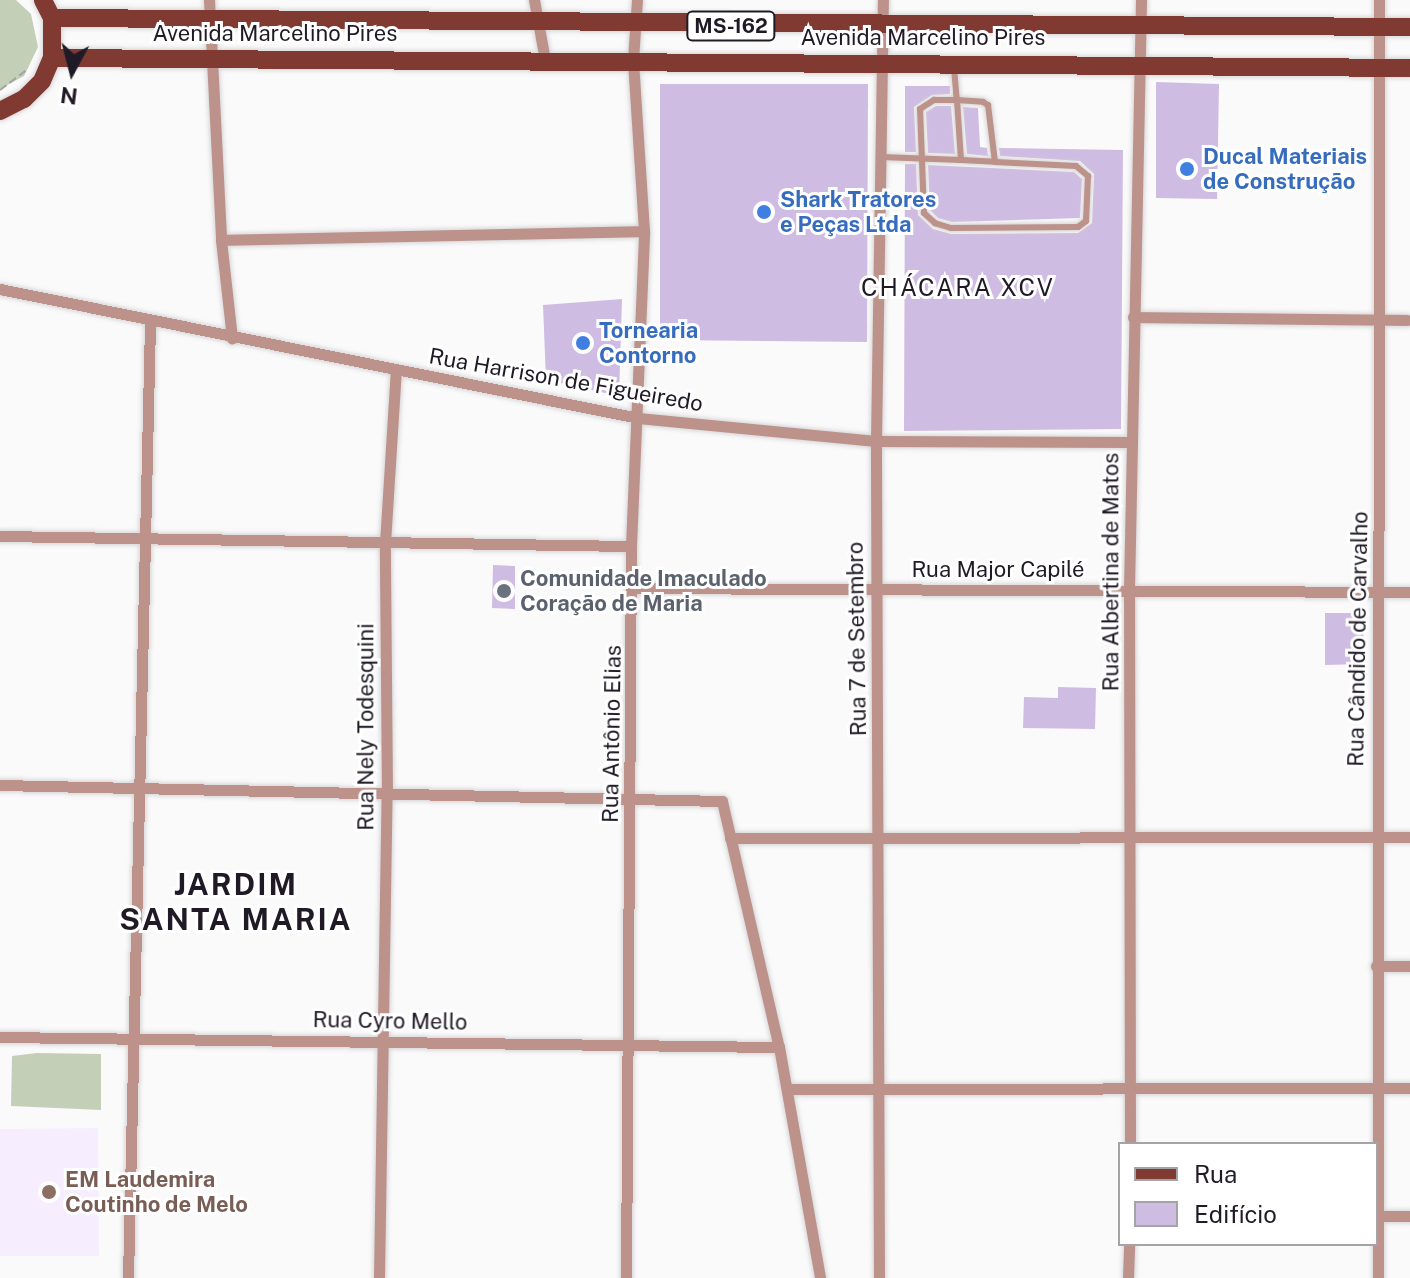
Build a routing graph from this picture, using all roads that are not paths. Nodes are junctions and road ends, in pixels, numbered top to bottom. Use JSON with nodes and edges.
{"nodes":[{"id":1,"x":43,"y":0,"type":"edge"},
{"id":2,"x":534,"y":0,"type":"edge"},
{"id":3,"x":637,"y":0,"type":"edge"},
{"id":4,"x":883,"y":0,"type":"edge"},
{"id":5,"x":1141,"y":0,"type":"edge"},
{"id":6,"x":1379,"y":0,"type":"edge"},
{"id":7,"x":209,"y":9,"type":"edge"},
{"id":8,"x":52,"y":18,"type":"junction"},
{"id":9,"x":537,"y":22,"type":"junction"},
{"id":10,"x":636,"y":23,"type":"junction"},
{"id":11,"x":883,"y":25,"type":"junction"},
{"id":12,"x":1378,"y":26,"type":"junction"},
{"id":13,"x":1410,"y":27,"type":"edge"},
{"id":14,"x":1140,"y":28,"type":"junction"},
{"id":15,"x":215,"y":57,"type":"junction"},
{"id":16,"x":52,"y":58,"type":"junction"},
{"id":17,"x":545,"y":60,"type":"junction"},
{"id":18,"x":633,"y":60,"type":"junction"},
{"id":19,"x":881,"y":61,"type":"junction"},
{"id":20,"x":954,"y":62,"type":"junction"},
{"id":21,"x":1139,"y":64,"type":"junction"},
{"id":22,"x":1380,"y":68,"type":"junction"},
{"id":23,"x":1410,"y":68,"type":"edge"},
{"id":24,"x":957,"y":100,"type":"junction"},
{"id":25,"x":0,"y":111,"type":"edge"},
{"id":26,"x":880,"y":157,"type":"junction"},
{"id":27,"x":922,"y":159,"type":"junction"},
{"id":28,"x":961,"y":160,"type":"junction"},
{"id":29,"x":995,"y":162,"type":"junction"},
{"id":30,"x":644,"y":231,"type":"junction"},
{"id":31,"x":221,"y":240,"type":"junction"},
{"id":32,"x":0,"y":289,"type":"edge"},
{"id":33,"x":1133,"y":317,"type":"junction"},
{"id":34,"x":150,"y":320,"type":"junction"},
{"id":35,"x":1379,"y":320,"type":"junction"},
{"id":36,"x":1408,"y":320,"type":"edge"},
{"id":37,"x":232,"y":338,"type":"junction"},
{"id":38,"x":396,"y":369,"type":"junction"},
{"id":39,"x":638,"y":418,"type":"junction"},
{"id":40,"x":876,"y":441,"type":"junction"},
{"id":41,"x":1132,"y":442,"type":"junction"},
{"id":42,"x":0,"y":536,"type":"edge"},
{"id":43,"x":148,"y":539,"type":"junction"},
{"id":44,"x":385,"y":543,"type":"junction"},
{"id":45,"x":631,"y":546,"type":"junction"},
{"id":46,"x":634,"y":588,"type":"junction"},
{"id":47,"x":1129,"y":589,"type":"junction"},
{"id":48,"x":876,"y":590,"type":"junction"},
{"id":49,"x":1380,"y":592,"type":"junction"},
{"id":50,"x":1410,"y":592,"type":"edge"},
{"id":51,"x":0,"y":785,"type":"edge"},
{"id":52,"x":137,"y":788,"type":"junction"},
{"id":53,"x":387,"y":794,"type":"junction"},
{"id":54,"x":631,"y":800,"type":"junction"},
{"id":55,"x":1131,"y":837,"type":"junction"},
{"id":56,"x":1375,"y":837,"type":"junction"},
{"id":57,"x":1410,"y":837,"type":"edge"},
{"id":58,"x":730,"y":838,"type":"junction"},
{"id":59,"x":879,"y":839,"type":"junction"},
{"id":60,"x":1376,"y":966,"type":"junction"},
{"id":61,"x":1410,"y":966,"type":"edge"},
{"id":62,"x":0,"y":1037,"type":"edge"},
{"id":63,"x":133,"y":1038,"type":"junction"},
{"id":64,"x":380,"y":1042,"type":"junction"},
{"id":65,"x":629,"y":1044,"type":"junction"},
{"id":66,"x":779,"y":1047,"type":"junction"},
{"id":67,"x":881,"y":1088,"type":"junction"},
{"id":68,"x":1377,"y":1088,"type":"junction"},
{"id":69,"x":1410,"y":1088,"type":"edge"},
{"id":70,"x":787,"y":1089,"type":"junction"},
{"id":71,"x":1131,"y":1089,"type":"junction"},
{"id":72,"x":1130,"y":1142,"type":"edge"},
{"id":73,"x":1380,"y":1216,"type":"junction"},
{"id":74,"x":1410,"y":1216,"type":"edge"},
{"id":75,"x":1129,"y":1246,"type":"edge"},
{"id":76,"x":128,"y":1278,"type":"edge"},
{"id":77,"x":379,"y":1278,"type":"edge"},
{"id":78,"x":626,"y":1278,"type":"edge"},
{"id":79,"x":820,"y":1278,"type":"edge"},
{"id":80,"x":879,"y":1278,"type":"edge"},
{"id":81,"x":1128,"y":1278,"type":"edge"},
{"id":82,"x":1378,"y":1278,"type":"edge"}],
"edges":[{"from":1,"to":8,"type":"main road"},
{"from":2,"to":9,"type":"street"},
{"from":3,"to":10,"type":"street","name":"Rua Antônio Elias"},
{"from":4,"to":11,"type":"street","name":"Rua 7 de Setembro"},
{"from":5,"to":14,"type":"street","name":"Rua Albertina de Matos"},
{"from":6,"to":12,"type":"street","name":"Rua Cândido de Carvalho"},
{"from":7,"to":8,"type":"main road","name":"Avenida Marcelino Pires","number":"MS-162"},
{"from":7,"to":9,"type":"main road","name":"Avenida Marcelino Pires","number":"MS-162"},
{"from":7,"to":15,"type":"street"},
{"from":8,"to":16,"type":"main road"},
{"from":9,"to":10,"type":"main road","name":"Avenida Marcelino Pires","number":"MS-162"},
{"from":9,"to":17,"type":"street"},
{"from":10,"to":11,"type":"main road","name":"Avenida Marcelino Pires","number":"MS-162"},
{"from":10,"to":18,"type":"street","name":"Rua Antônio Elias"},
{"from":11,"to":14,"type":"main road","name":"Avenida Marcelino Pires","number":"MS-162"},
{"from":11,"to":19,"type":"street","name":"Rua 7 de Setembro"},
{"from":12,"to":13,"type":"main road","name":"Avenida Marcelino Pires","number":"MS-162"},
{"from":12,"to":14,"type":"main road","name":"Avenida Marcelino Pires","number":"MS-162"},
{"from":12,"to":22,"type":"street","name":"Rua Cândido de Carvalho"},
{"from":14,"to":21,"type":"street","name":"Rua Albertina de Matos"},
{"from":15,"to":16,"type":"main road","name":"Avenida Marcelino Pires","number":"MS-162"},
{"from":15,"to":17,"type":"main road","name":"Avenida Marcelino Pires","number":"MS-162"},
{"from":15,"to":31,"type":"street"},
{"from":16,"to":25,"type":"main road"},
{"from":17,"to":18,"type":"main road","name":"Avenida Marcelino Pires","number":"MS-162"},
{"from":18,"to":19,"type":"main road","name":"Avenida Marcelino Pires","number":"MS-162"},
{"from":18,"to":30,"type":"street","name":"Rua Antônio Elias"},
{"from":19,"to":20,"type":"main road","name":"Avenida Marcelino Pires","number":"MS-162"},
{"from":19,"to":26,"type":"street","name":"Rua 7 de Setembro"},
{"from":20,"to":21,"type":"main road","name":"Avenida Marcelino Pires","number":"MS-162"},
{"from":20,"to":24,"type":"lane"},
{"from":21,"to":22,"type":"main road","name":"Avenida Marcelino Pires","number":"MS-162"},
{"from":21,"to":33,"type":"street","name":"Rua Albertina de Matos"},
{"from":22,"to":23,"type":"main road","name":"Avenida Marcelino Pires","number":"MS-162"},
{"from":22,"to":35,"type":"street","name":"Rua Cândido de Carvalho"},
{"from":24,"to":27,"type":"lane"},
{"from":24,"to":28,"type":"lane"},
{"from":24,"to":29,"type":"lane"},
{"from":26,"to":27,"type":"lane"},
{"from":26,"to":40,"type":"street","name":"Rua 7 de Setembro"},
{"from":27,"to":28,"type":"lane"},
{"from":27,"to":29,"type":"lane"},
{"from":28,"to":29,"type":"lane"},
{"from":30,"to":31,"type":"street"},
{"from":30,"to":39,"type":"street","name":"Rua Antônio Elias"},
{"from":31,"to":37,"type":"street"},
{"from":32,"to":34,"type":"street","name":"Rua Harrison de Figueiredo"},
{"from":33,"to":35,"type":"street"},
{"from":33,"to":41,"type":"street","name":"Rua Albertina de Matos"},
{"from":34,"to":37,"type":"street","name":"Rua Harrison de Figueiredo"},
{"from":34,"to":43,"type":"street"},
{"from":35,"to":36,"type":"street"},
{"from":35,"to":49,"type":"street","name":"Rua Cândido de Carvalho"},
{"from":37,"to":38,"type":"street","name":"Rua Harrison de Figueiredo"},
{"from":38,"to":39,"type":"street","name":"Rua Harrison de Figueiredo"},
{"from":38,"to":44,"type":"street","name":"Rua Nely Todesquini"},
{"from":39,"to":40,"type":"street","name":"Rua Harrison de Figueiredo"},
{"from":39,"to":45,"type":"street","name":"Rua Antônio Elias"},
{"from":40,"to":41,"type":"street","name":"Rua Harrison de Figueiredo"},
{"from":40,"to":48,"type":"street","name":"Rua 7 de Setembro"},
{"from":41,"to":47,"type":"street","name":"Rua Albertina de Matos"},
{"from":42,"to":43,"type":"street"},
{"from":43,"to":44,"type":"street"},
{"from":43,"to":52,"type":"street"},
{"from":44,"to":45,"type":"street"},
{"from":44,"to":53,"type":"street","name":"Rua Nely Todesquini"},
{"from":45,"to":46,"type":"street","name":"Rua Antônio Elias"},
{"from":46,"to":48,"type":"street","name":"Rua Major Capilé"},
{"from":46,"to":54,"type":"street","name":"Rua Antônio Elias"},
{"from":47,"to":48,"type":"street","name":"Rua Major Capilé"},
{"from":47,"to":49,"type":"street","name":"Rua Major Capilé"},
{"from":47,"to":55,"type":"street","name":"Rua Albertina de Matos"},
{"from":48,"to":59,"type":"street","name":"Rua 7 de Setembro"},
{"from":49,"to":50,"type":"street","name":"Rua Major Capilé"},
{"from":49,"to":56,"type":"street","name":"Rua Cândido de Carvalho"},
{"from":51,"to":52,"type":"street"},
{"from":52,"to":53,"type":"street"},
{"from":52,"to":63,"type":"street"},
{"from":53,"to":54,"type":"street"},
{"from":53,"to":64,"type":"street","name":"Rua Nely Todesquini"},
{"from":54,"to":58,"type":"street"},
{"from":54,"to":65,"type":"street","name":"Rua Antônio Elias"},
{"from":55,"to":56,"type":"street"},
{"from":55,"to":59,"type":"street"},
{"from":55,"to":71,"type":"street","name":"Rua Albertina de Matos"},
{"from":56,"to":57,"type":"street"},
{"from":56,"to":60,"type":"street","name":"Rua Cândido de Carvalho"},
{"from":58,"to":59,"type":"street"},
{"from":58,"to":66,"type":"street"},
{"from":59,"to":67,"type":"street","name":"Rua 7 de Setembro"},
{"from":60,"to":61,"type":"street"},
{"from":60,"to":68,"type":"street","name":"Rua Cândido de Carvalho"},
{"from":62,"to":63,"type":"street","name":"Rua Cyro Mello"},
{"from":63,"to":64,"type":"street","name":"Rua Cyro Mello"},
{"from":63,"to":76,"type":"street"},
{"from":64,"to":65,"type":"street","name":"Rua Cyro Mello"},
{"from":64,"to":77,"type":"street","name":"Rua Nely Todesquini"},
{"from":65,"to":66,"type":"street","name":"Rua Cyro Mello"},
{"from":65,"to":78,"type":"street","name":"Rua Antônio Elias"},
{"from":66,"to":70,"type":"street"},
{"from":67,"to":70,"type":"street"},
{"from":67,"to":71,"type":"street"},
{"from":67,"to":80,"type":"street","name":"Rua 7 de Setembro"},
{"from":68,"to":69,"type":"street"},
{"from":68,"to":71,"type":"street"},
{"from":68,"to":73,"type":"street","name":"Rua Cândido de Carvalho"},
{"from":70,"to":79,"type":"street"},
{"from":71,"to":72,"type":"street","name":"Rua Albertina de Matos"},
{"from":73,"to":74,"type":"street"},
{"from":73,"to":82,"type":"street","name":"Rua Cândido de Carvalho"},
{"from":75,"to":81,"type":"street"}]}
